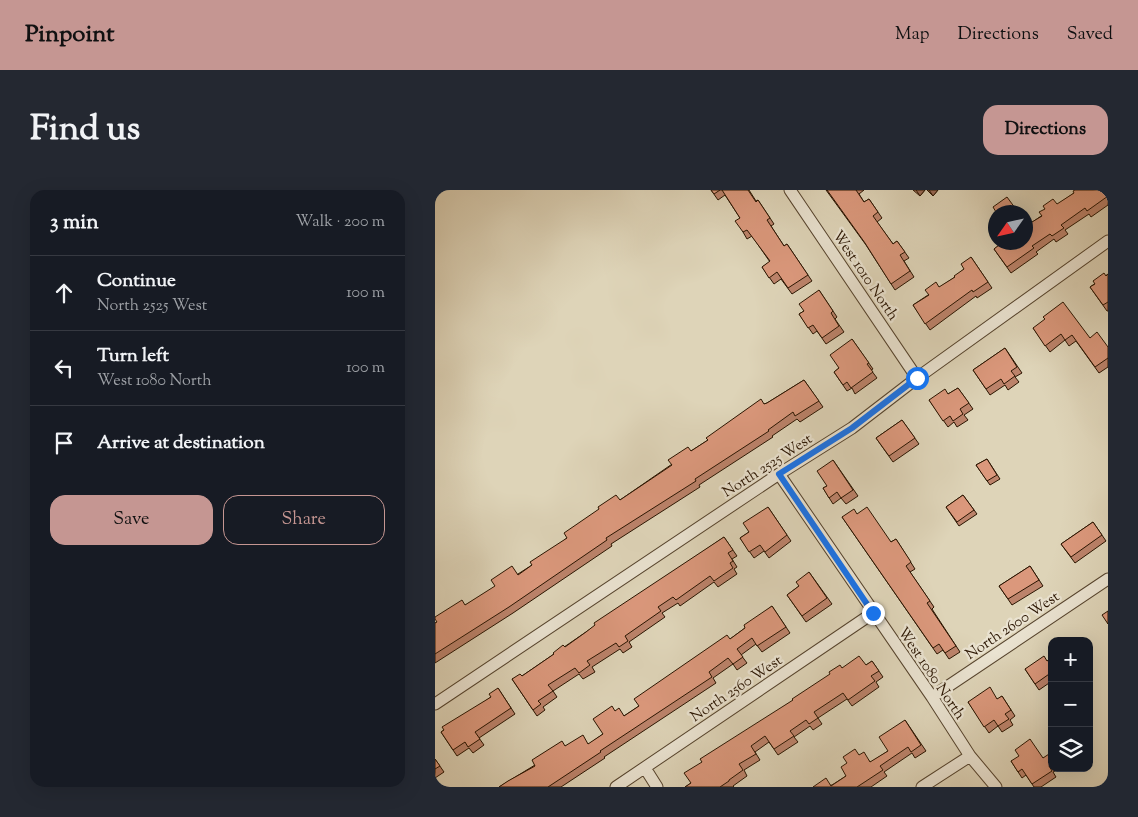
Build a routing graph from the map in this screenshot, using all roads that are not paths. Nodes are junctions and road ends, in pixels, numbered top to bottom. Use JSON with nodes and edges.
{"nodes":[{"id":1,"x":790,"y":190,"type":"edge"},
{"id":2,"x":1108,"y":241,"type":"edge"},
{"id":3,"x":917,"y":378,"type":"junction"},
{"id":4,"x":779,"y":474,"type":"junction"},
{"id":5,"x":1108,"y":579,"type":"edge"},
{"id":6,"x":873,"y":613,"type":"junction"},
{"id":7,"x":932,"y":697,"type":"junction"},
{"id":8,"x":435,"y":704,"type":"edge"},
{"id":9,"x":970,"y":756,"type":"junction"},
{"id":10,"x":645,"y":768,"type":"junction"},
{"id":11,"x":617,"y":787,"type":"edge"},
{"id":12,"x":657,"y":787,"type":"edge"},
{"id":13,"x":922,"y":787,"type":"edge"},
{"id":14,"x":996,"y":787,"type":"edge"}],
"edges":[{"from":1,"to":3,"type":"street","name":"West 1010 North"},
{"from":2,"to":3,"type":"street","name":"North 2525 West"},
{"from":3,"to":4,"type":"street","name":"North 2525 West"},
{"from":4,"to":6,"type":"street","name":"West 1080 North"},
{"from":4,"to":8,"type":"street","name":"North 2525 West"},
{"from":5,"to":7,"type":"street","name":"North 2600 West"},
{"from":6,"to":7,"type":"street","name":"West 1080 North"},
{"from":6,"to":10,"type":"street","name":"North 2560 West"},
{"from":7,"to":9,"type":"street","name":"West 1080 North"},
{"from":9,"to":13,"type":"street"},
{"from":9,"to":14,"type":"street","name":"West 1080 North"},
{"from":10,"to":11,"type":"street","name":"North 2560 West"},
{"from":10,"to":12,"type":"street"}]}
